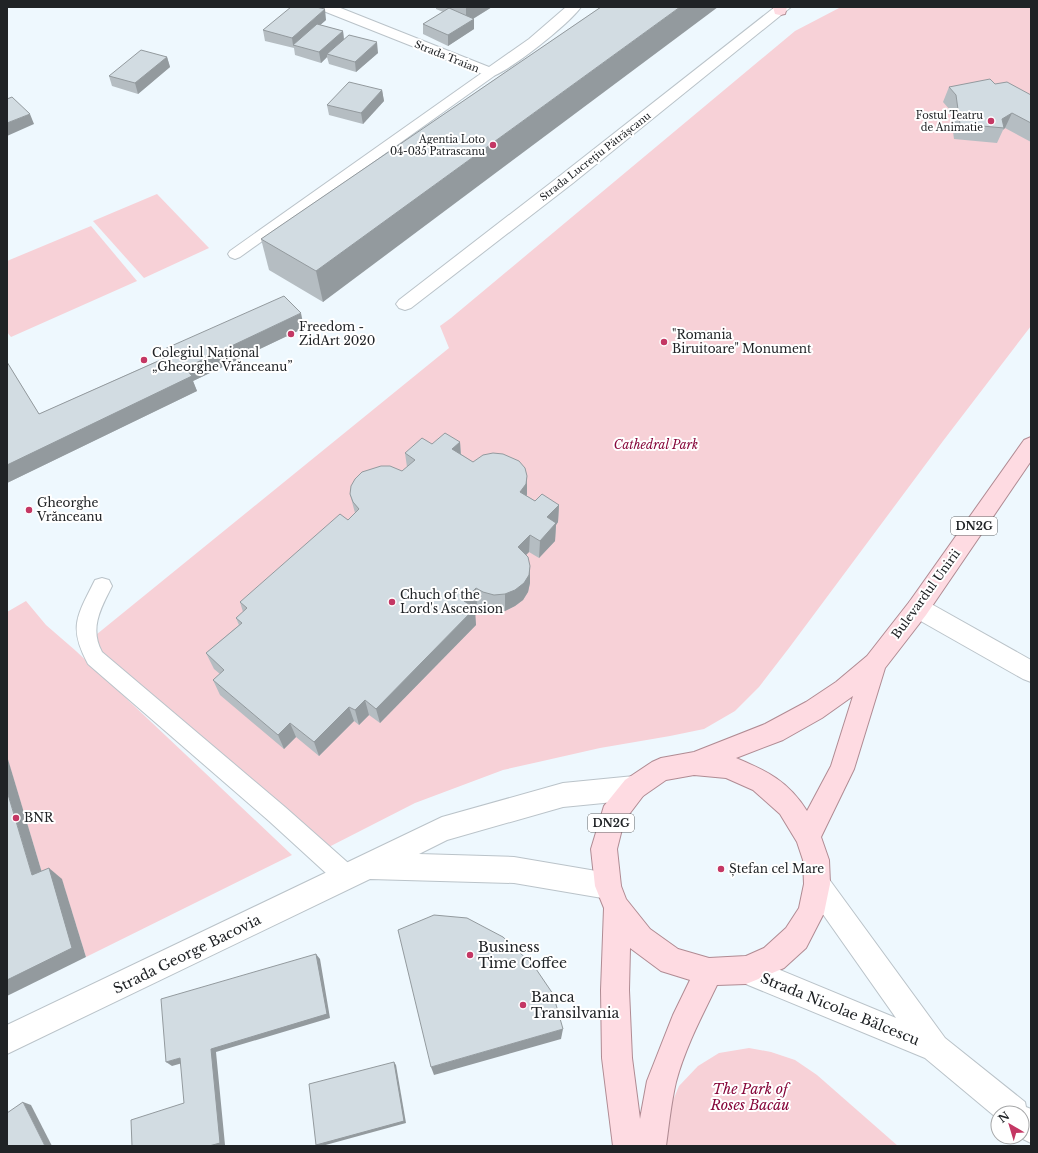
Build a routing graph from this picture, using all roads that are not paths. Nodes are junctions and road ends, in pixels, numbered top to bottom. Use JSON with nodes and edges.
{"nodes":[{"id":1,"x":326,"y":7,"type":"edge"},
{"id":2,"x":574,"y":7,"type":"edge"},
{"id":3,"x":781,"y":8,"type":"edge"},
{"id":4,"x":490,"y":74,"type":"junction"},
{"id":5,"x":235,"y":254,"type":"dead end"},
{"id":6,"x":405,"y":304,"type":"dead end"},
{"id":7,"x":1031,"y":445,"type":"edge"},
{"id":8,"x":102,"y":586,"type":"dead end"},
{"id":9,"x":918,"y":608,"type":"junction"},
{"id":10,"x":875,"y":662,"type":"junction"},
{"id":11,"x":1031,"y":672,"type":"edge"},
{"id":12,"x":694,"y":763,"type":"junction"},
{"id":13,"x":634,"y":788,"type":"junction"},
{"id":14,"x":808,"y":836,"type":"junction"},
{"id":15,"x":357,"y":872,"type":"junction"},
{"id":16,"x":817,"y":884,"type":"junction"},
{"id":17,"x":612,"y":897,"type":"junction"},
{"id":18,"x":746,"y":970,"type":"junction"},
{"id":19,"x":709,"y":972,"type":"junction"},
{"id":20,"x":7,"y":1040,"type":"edge"},
{"id":21,"x":935,"y":1048,"type":"junction"},
{"id":22,"x":1004,"y":1105,"type":"edge"},
{"id":23,"x":628,"y":1146,"type":"edge"},
{"id":24,"x":651,"y":1146,"type":"edge"}],
"edges":[{"from":1,"to":4,"type":"street","name":"Strada Traian"},
{"from":2,"to":4,"type":"street","name":"Strada Traian"},
{"from":3,"to":6,"type":"street","name":"Strada Lucrețiu Pătrășcanu"},
{"from":4,"to":5,"type":"lane"},
{"from":7,"to":9,"type":"main road","name":"Bulevardul Unirii","number":"DN2G"},
{"from":8,"to":15,"type":"lane"},
{"from":9,"to":10,"type":"main road","name":"Bulevardul Unirii","number":"DN2G"},
{"from":9,"to":11,"type":"street"},
{"from":10,"to":12,"type":"main road","name":"Bulevardul Unirii","number":"DN2G"},
{"from":10,"to":14,"type":"main road","name":"Bulevardul Unirii","number":"DN2G"},
{"from":12,"to":13,"type":"main road","number":"DN2G"},
{"from":12,"to":14,"type":"main road","number":"DN2G"},
{"from":13,"to":15,"type":"street","name":"Strada George Bacovia"},
{"from":13,"to":17,"type":"main road","number":"DN2G"},
{"from":14,"to":16,"type":"main road","number":"DN2G"},
{"from":15,"to":17,"type":"street","name":"Strada George Bacovia"},
{"from":15,"to":20,"type":"street","name":"Strada George Bacovia"},
{"from":16,"to":18,"type":"main road","number":"DN2G"},
{"from":16,"to":21,"type":"street","name":"Strada Nicolae Bălcescu"},
{"from":17,"to":19,"type":"main road","number":"DN2G"},
{"from":17,"to":23,"type":"main road","number":"DN2G"},
{"from":18,"to":19,"type":"main road","number":"DN2G"},
{"from":18,"to":21,"type":"street","name":"Strada Nicolae Bălcescu"},
{"from":19,"to":24,"type":"main road"},
{"from":21,"to":22,"type":"street","name":"Strada Nicolae Bălcescu"}]}
